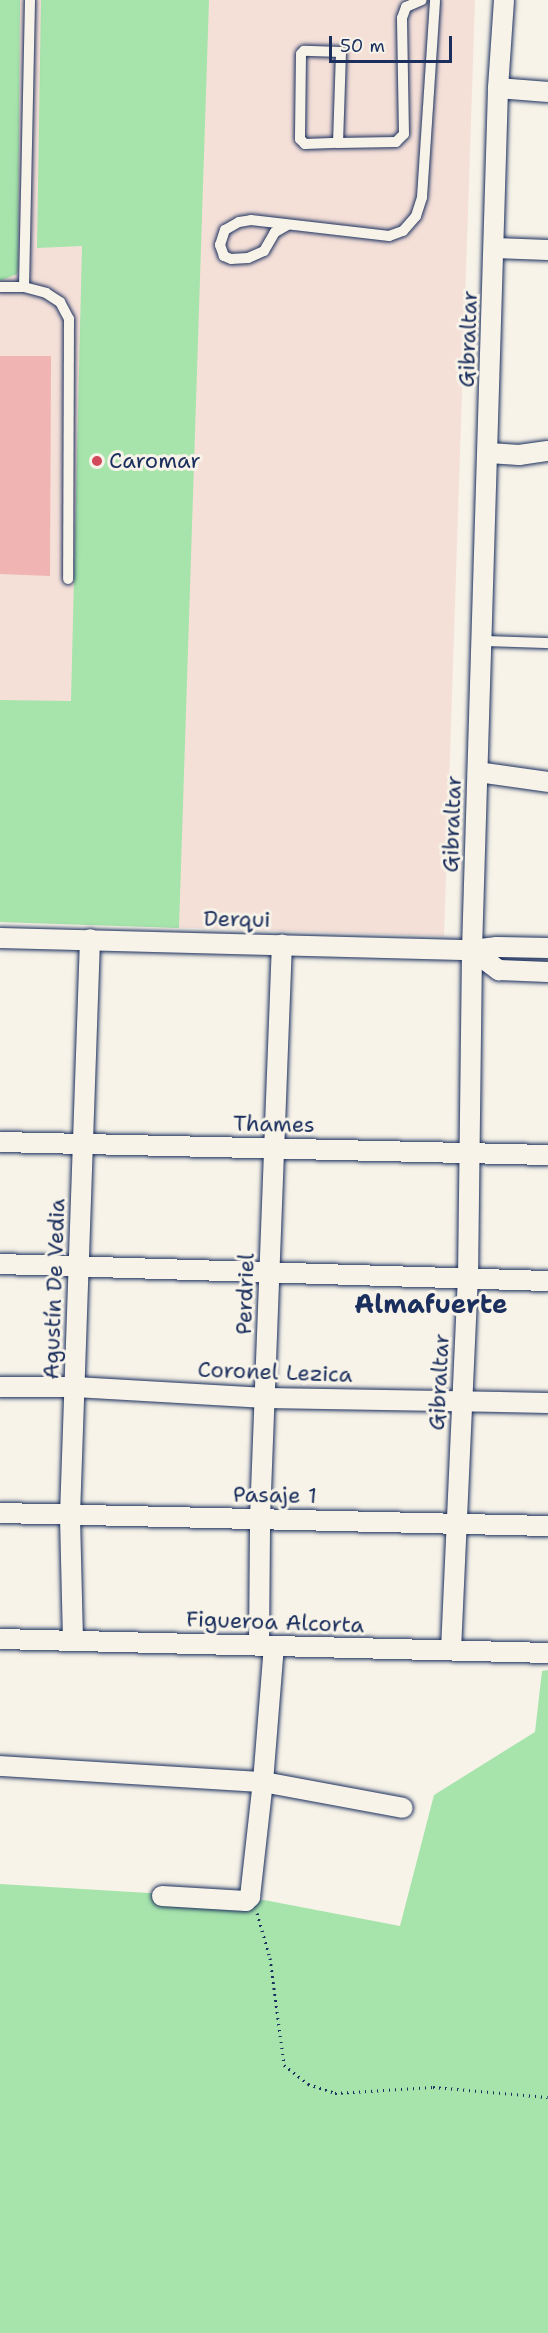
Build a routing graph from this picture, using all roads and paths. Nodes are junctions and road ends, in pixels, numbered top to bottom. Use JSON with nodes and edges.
{"nodes":[{"id":1,"x":30,"y":0,"type":"edge"},
{"id":2,"x":422,"y":0,"type":"edge"},
{"id":3,"x":435,"y":0,"type":"edge"},
{"id":4,"x":504,"y":0,"type":"edge"},
{"id":5,"x":498,"y":88,"type":"junction"},
{"id":6,"x":548,"y":92,"type":"edge"},
{"id":7,"x":338,"y":143,"type":"junction"},
{"id":8,"x":286,"y":226,"type":"junction"},
{"id":9,"x":495,"y":248,"type":"junction"},
{"id":10,"x":548,"y":250,"type":"edge"},
{"id":11,"x":0,"y":287,"type":"edge"},
{"id":12,"x":24,"y":287,"type":"junction"},
{"id":13,"x":548,"y":452,"type":"edge"},
{"id":14,"x":489,"y":453,"type":"junction"},
{"id":15,"x":68,"y":579,"type":"dead end"},
{"id":16,"x":483,"y":641,"type":"junction"},
{"id":17,"x":548,"y":643,"type":"edge"},
{"id":18,"x":478,"y":772,"type":"junction"},
{"id":19,"x":548,"y":782,"type":"edge"},
{"id":20,"x":0,"y":938,"type":"edge"},
{"id":21,"x":90,"y":939,"type":"junction"},
{"id":22,"x":282,"y":944,"type":"junction"},
{"id":23,"x":548,"y":948,"type":"edge"},
{"id":24,"x":472,"y":950,"type":"junction"},
{"id":25,"x":548,"y":972,"type":"edge"},
{"id":26,"x":0,"y":1142,"type":"edge"},
{"id":27,"x":83,"y":1145,"type":"junction"},
{"id":28,"x":274,"y":1148,"type":"junction"},
{"id":29,"x":471,"y":1152,"type":"junction"},
{"id":30,"x":548,"y":1155,"type":"edge"},
{"id":31,"x":0,"y":1264,"type":"edge"},
{"id":32,"x":77,"y":1266,"type":"junction"},
{"id":33,"x":269,"y":1271,"type":"junction"},
{"id":34,"x":468,"y":1279,"type":"junction"},
{"id":35,"x":548,"y":1281,"type":"edge"},
{"id":36,"x":0,"y":1387,"type":"edge"},
{"id":37,"x":75,"y":1388,"type":"junction"},
{"id":38,"x":266,"y":1398,"type":"junction"},
{"id":39,"x":463,"y":1401,"type":"junction"},
{"id":40,"x":548,"y":1403,"type":"edge"},
{"id":41,"x":0,"y":1513,"type":"edge"},
{"id":42,"x":70,"y":1515,"type":"junction"},
{"id":43,"x":260,"y":1518,"type":"junction"},
{"id":44,"x":457,"y":1524,"type":"junction"},
{"id":45,"x":548,"y":1526,"type":"edge"},
{"id":46,"x":0,"y":1639,"type":"edge"},
{"id":47,"x":73,"y":1640,"type":"junction"},
{"id":48,"x":267,"y":1646,"type":"junction"},
{"id":49,"x":451,"y":1650,"type":"junction"},
{"id":50,"x":548,"y":1653,"type":"edge"},
{"id":51,"x":0,"y":1766,"type":"edge"},
{"id":52,"x":263,"y":1782,"type":"junction"},
{"id":53,"x":403,"y":1808,"type":"dead end"},
{"id":54,"x":162,"y":1896,"type":"dead end"},
{"id":55,"x":250,"y":1897,"type":"junction"},
{"id":56,"x":548,"y":2097,"type":"edge"}],
"edges":[{"from":1,"to":12,"type":"lane"},
{"from":2,"to":7,"type":"lane"},
{"from":3,"to":8,"type":"lane"},
{"from":4,"to":5,"type":"street","name":"Gibraltar"},
{"from":5,"to":6,"type":"street"},
{"from":5,"to":9,"type":"street","name":"Gibraltar"},
{"from":7,"to":7,"type":"lane"},
{"from":8,"to":8,"type":"lane"},
{"from":9,"to":10,"type":"street"},
{"from":9,"to":14,"type":"street","name":"Gibraltar"},
{"from":11,"to":12,"type":"lane"},
{"from":12,"to":15,"type":"lane"},
{"from":13,"to":14,"type":"street"},
{"from":14,"to":16,"type":"street","name":"Gibraltar"},
{"from":16,"to":17,"type":"lane"},
{"from":16,"to":18,"type":"street","name":"Gibraltar"},
{"from":18,"to":19,"type":"street"},
{"from":18,"to":24,"type":"street","name":"Gibraltar"},
{"from":20,"to":21,"type":"street","name":"Derqui"},
{"from":21,"to":22,"type":"street","name":"Derqui"},
{"from":21,"to":27,"type":"street","name":"Agustín De Vedia"},
{"from":22,"to":24,"type":"street","name":"Derqui"},
{"from":22,"to":28,"type":"street","name":"Perdriel"},
{"from":23,"to":24,"type":"street","name":"Derqui"},
{"from":24,"to":25,"type":"street"},
{"from":24,"to":29,"type":"street","name":"Gibraltar"},
{"from":26,"to":27,"type":"street","name":"Thames"},
{"from":27,"to":28,"type":"street","name":"Thames"},
{"from":27,"to":32,"type":"street","name":"Agustín De Vedia"},
{"from":28,"to":29,"type":"street","name":"Thames"},
{"from":28,"to":33,"type":"street","name":"Perdriel"},
{"from":29,"to":30,"type":"street","name":"Thames"},
{"from":29,"to":34,"type":"street","name":"Gibraltar"},
{"from":31,"to":32,"type":"street"},
{"from":32,"to":33,"type":"street"},
{"from":32,"to":37,"type":"street","name":"Agustín De Vedia"},
{"from":33,"to":34,"type":"street"},
{"from":33,"to":38,"type":"street","name":"Perdriel"},
{"from":34,"to":35,"type":"street"},
{"from":34,"to":39,"type":"street","name":"Gibraltar"},
{"from":36,"to":37,"type":"street","name":"Coronel Lezica"},
{"from":37,"to":38,"type":"street","name":"Coronel Lezica"},
{"from":37,"to":42,"type":"street","name":"Agustín De Vedia"},
{"from":38,"to":39,"type":"street","name":"Coronel Lezica"},
{"from":38,"to":43,"type":"street","name":"Perdriel"},
{"from":39,"to":40,"type":"street","name":"Coronel Lezica"},
{"from":39,"to":44,"type":"street","name":"Gibraltar"},
{"from":41,"to":42,"type":"street","name":"Pasaje 1"},
{"from":42,"to":43,"type":"street","name":"Pasaje 1"},
{"from":42,"to":47,"type":"street","name":"Agustín De Vedia"},
{"from":43,"to":44,"type":"street","name":"Pasaje 1"},
{"from":43,"to":48,"type":"street","name":"Perdriel"},
{"from":44,"to":45,"type":"street","name":"Pasaje 1"},
{"from":44,"to":49,"type":"street","name":"Gibraltar"},
{"from":46,"to":47,"type":"street","name":"Figueroa Alcorta"},
{"from":47,"to":48,"type":"street","name":"Figueroa Alcorta"},
{"from":48,"to":49,"type":"street","name":"Figueroa Alcorta"},
{"from":48,"to":52,"type":"street","name":"Perdriel"},
{"from":49,"to":50,"type":"street","name":"Figueroa Alcorta"},
{"from":51,"to":52,"type":"street"},
{"from":52,"to":53,"type":"street"},
{"from":52,"to":55,"type":"street","name":"Perdriel"},
{"from":54,"to":55,"type":"street"},
{"from":55,"to":56,"type":"path"}]}
